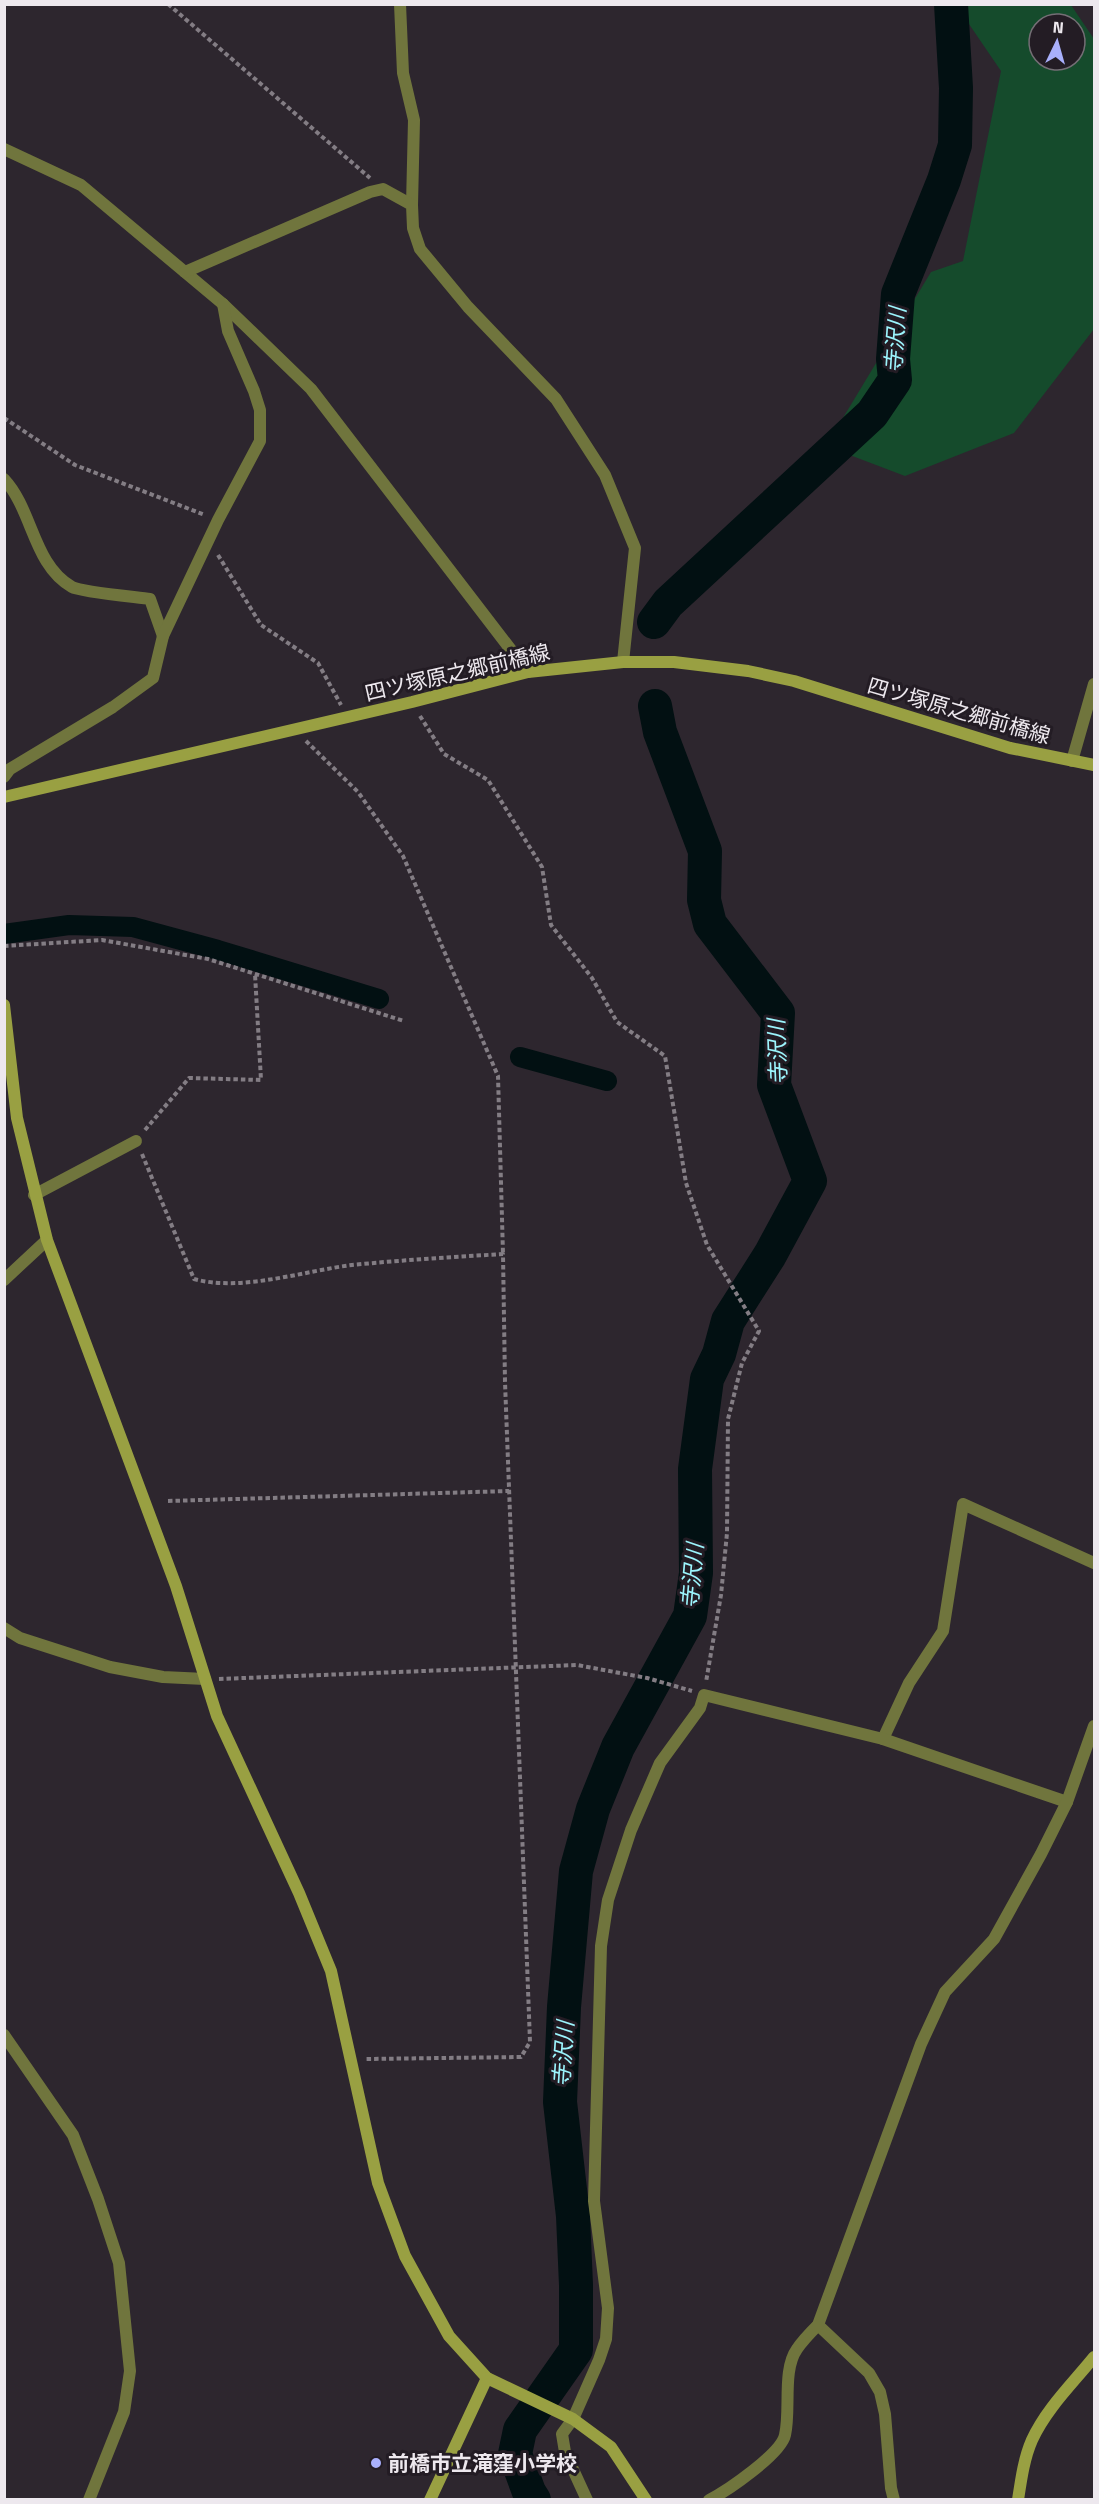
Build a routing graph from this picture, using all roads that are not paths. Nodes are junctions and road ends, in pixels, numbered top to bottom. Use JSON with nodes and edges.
{"nodes":[{"id":1,"x":400,"y":4,"type":"edge"},
{"id":2,"x":4,"y":149,"type":"edge"},
{"id":3,"x":412,"y":205,"type":"junction"},
{"id":4,"x":185,"y":272,"type":"junction"},
{"id":5,"x":223,"y":304,"type":"junction"},
{"id":6,"x":4,"y":479,"type":"edge"},
{"id":7,"x":163,"y":636,"type":"junction"},
{"id":8,"x":623,"y":662,"type":"junction"},
{"id":9,"x":528,"y":672,"type":"junction"},
{"id":10,"x":1095,"y":684,"type":"edge"},
{"id":11,"x":1072,"y":761,"type":"junction"},
{"id":12,"x":1095,"y":765,"type":"edge"},
{"id":13,"x":4,"y":777,"type":"edge"},
{"id":14,"x":4,"y":797,"type":"edge"},
{"id":15,"x":4,"y":1005,"type":"edge"},
{"id":16,"x":136,"y":1141,"type":"road end"},
{"id":17,"x":34,"y":1195,"type":"junction"},
{"id":18,"x":47,"y":1240,"type":"junction"},
{"id":19,"x":4,"y":1280,"type":"edge"},
{"id":20,"x":1095,"y":1563,"type":"edge"},
{"id":21,"x":4,"y":1628,"type":"edge"},
{"id":22,"x":205,"y":1679,"type":"junction"},
{"id":23,"x":1095,"y":1726,"type":"edge"},
{"id":24,"x":882,"y":1739,"type":"junction"},
{"id":25,"x":1067,"y":1802,"type":"junction"},
{"id":26,"x":4,"y":2035,"type":"edge"},
{"id":27,"x":818,"y":2325,"type":"junction"},
{"id":28,"x":1095,"y":2357,"type":"edge"},
{"id":29,"x":487,"y":2378,"type":"junction"},
{"id":30,"x":567,"y":2416,"type":"junction"},
{"id":31,"x":89,"y":2499,"type":"edge"},
{"id":32,"x":430,"y":2499,"type":"edge"},
{"id":33,"x":587,"y":2499,"type":"edge"},
{"id":34,"x":646,"y":2499,"type":"edge"},
{"id":35,"x":709,"y":2499,"type":"edge"},
{"id":36,"x":894,"y":2499,"type":"edge"},
{"id":37,"x":1018,"y":2499,"type":"edge"}],
"edges":[{"from":1,"to":3,"type":"street"},
{"from":2,"to":4,"type":"street"},
{"from":3,"to":4,"type":"street"},
{"from":3,"to":8,"type":"street"},
{"from":4,"to":5,"type":"street"},
{"from":5,"to":7,"type":"street"},
{"from":5,"to":9,"type":"street"},
{"from":6,"to":7,"type":"street"},
{"from":7,"to":13,"type":"street"},
{"from":8,"to":9,"type":"street","name":"四ツ塚原之郷前橋線"},
{"from":8,"to":11,"type":"street","name":"四ツ塚原之郷前橋線"},
{"from":9,"to":14,"type":"street","name":"四ツ塚原之郷前橋線"},
{"from":10,"to":11,"type":"street"},
{"from":11,"to":12,"type":"street","name":"四ツ塚原之郷前橋線"},
{"from":15,"to":17,"type":"street"},
{"from":16,"to":17,"type":"street"},
{"from":17,"to":18,"type":"street"},
{"from":18,"to":19,"type":"street"},
{"from":18,"to":22,"type":"street"},
{"from":20,"to":24,"type":"street"},
{"from":21,"to":22,"type":"street"},
{"from":22,"to":29,"type":"street"},
{"from":23,"to":25,"type":"street"},
{"from":24,"to":25,"type":"street"},
{"from":24,"to":30,"type":"street"},
{"from":25,"to":27,"type":"street"},
{"from":26,"to":31,"type":"street"},
{"from":27,"to":35,"type":"street"},
{"from":27,"to":36,"type":"street"},
{"from":28,"to":37,"type":"street"},
{"from":29,"to":30,"type":"street"},
{"from":29,"to":32,"type":"street"},
{"from":30,"to":33,"type":"street"},
{"from":30,"to":34,"type":"street"}]}
